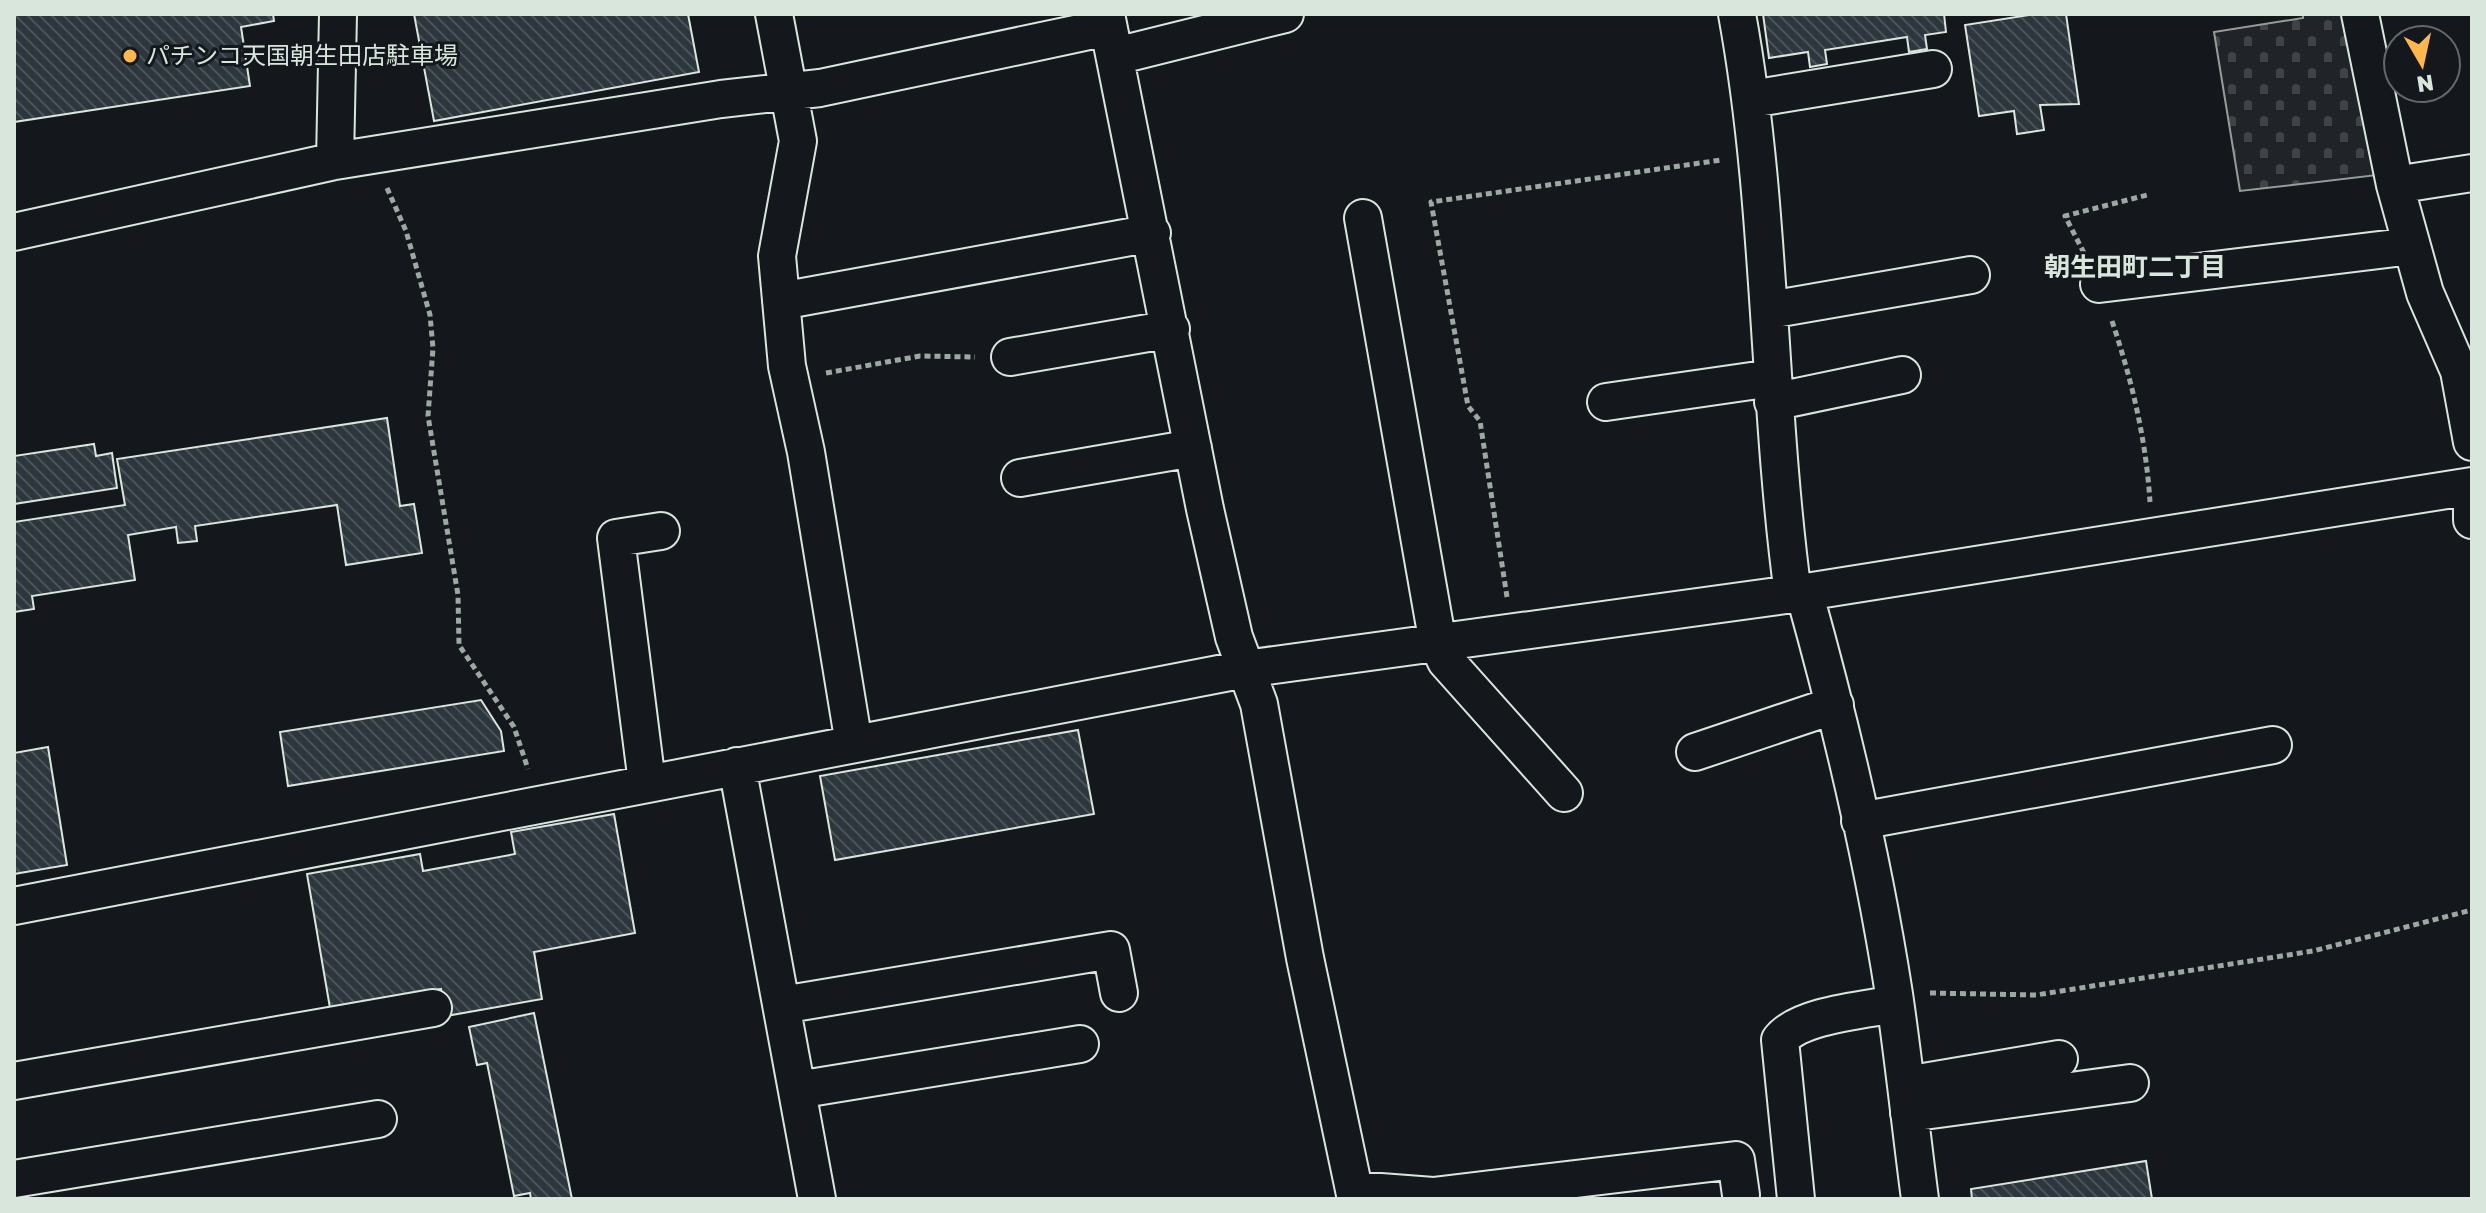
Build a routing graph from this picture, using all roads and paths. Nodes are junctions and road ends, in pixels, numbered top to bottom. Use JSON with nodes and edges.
{"nodes":[{"id":1,"x":338,"y":14,"type":"edge"},
{"id":2,"x":774,"y":14,"type":"edge"},
{"id":3,"x":1285,"y":14,"type":"edge"},
{"id":4,"x":1737,"y":14,"type":"edge"},
{"id":5,"x":2360,"y":14,"type":"edge"},
{"id":6,"x":1110,"y":32,"type":"edge"},
{"id":7,"x":1933,"y":69,"type":"dead end"},
{"id":8,"x":789,"y":91,"type":"junction"},
{"id":9,"x":1751,"y":99,"type":"junction"},
{"id":10,"x":371,"y":155,"type":"junction"},
{"id":11,"x":1756,"y":155,"type":"junction"},
{"id":12,"x":335,"y":161,"type":"junction"},
{"id":13,"x":2472,"y":173,"type":"edge"},
{"id":14,"x":2395,"y":185,"type":"junction"},
{"id":15,"x":2147,"y":195,"type":"dead end"},
{"id":16,"x":1363,"y":218,"type":"dead end"},
{"id":17,"x":14,"y":232,"type":"edge"},
{"id":18,"x":1152,"y":233,"type":"junction"},
{"id":19,"x":2412,"y":246,"type":"junction"},
{"id":20,"x":1971,"y":275,"type":"dead end"},
{"id":21,"x":2099,"y":284,"type":"junction"},
{"id":22,"x":781,"y":301,"type":"junction"},
{"id":23,"x":1769,"y":310,"type":"junction"},
{"id":24,"x":1171,"y":329,"type":"junction"},
{"id":25,"x":1010,"y":357,"type":"joint"},
{"id":26,"x":1902,"y":375,"type":"dead end"},
{"id":27,"x":790,"y":380,"type":"junction"},
{"id":28,"x":1773,"y":390,"type":"junction"},
{"id":29,"x":1606,"y":402,"type":"dead end"},
{"id":30,"x":2472,"y":442,"type":"edge"},
{"id":31,"x":1193,"y":448,"type":"junction"},
{"id":32,"x":1020,"y":478,"type":"dead end"},
{"id":33,"x":2472,"y":486,"type":"edge"},
{"id":34,"x":2472,"y":499,"type":"edge"},
{"id":35,"x":2472,"y":520,"type":"edge"},
{"id":36,"x":661,"y":531,"type":"dead end"},
{"id":37,"x":2152,"y":539,"type":"junction"},
{"id":38,"x":1798,"y":593,"type":"junction"},
{"id":39,"x":1513,"y":634,"type":"junction"},
{"id":40,"x":1438,"y":644,"type":"junction"},
{"id":41,"x":1245,"y":669,"type":"junction"},
{"id":42,"x":1835,"y":705,"type":"junction"},
{"id":43,"x":854,"y":744,"type":"junction"},
{"id":44,"x":2273,"y":745,"type":"dead end"},
{"id":45,"x":1695,"y":752,"type":"dead end"},
{"id":46,"x":737,"y":766,"type":"junction"},
{"id":47,"x":647,"y":783,"type":"junction"},
{"id":48,"x":1564,"y":793,"type":"dead end"},
{"id":49,"x":533,"y":805,"type":"junction"},
{"id":50,"x":1860,"y":821,"type":"junction"},
{"id":51,"x":14,"y":906,"type":"edge"},
{"id":52,"x":2472,"y":910,"type":"edge"},
{"id":53,"x":1119,"y":993,"type":"dead end"},
{"id":54,"x":1895,"y":1000,"type":"junction"},
{"id":55,"x":782,"y":1005,"type":"junction"},
{"id":56,"x":433,"y":1008,"type":"dead end"},
{"id":57,"x":1080,"y":1044,"type":"dead end"},
{"id":58,"x":2059,"y":1059,"type":"dead end"},
{"id":59,"x":14,"y":1081,"type":"edge"},
{"id":60,"x":2130,"y":1083,"type":"dead end"},
{"id":61,"x":797,"y":1090,"type":"junction"},
{"id":62,"x":1908,"y":1099,"type":"junction"},
{"id":63,"x":378,"y":1119,"type":"dead end"},
{"id":64,"x":14,"y":1181,"type":"edge"},
{"id":65,"x":1355,"y":1195,"type":"edge"},
{"id":66,"x":1741,"y":1195,"type":"dead end"},
{"id":67,"x":17,"y":1199,"type":"edge"},
{"id":68,"x":817,"y":1199,"type":"edge"},
{"id":69,"x":1796,"y":1199,"type":"edge"},
{"id":70,"x":1920,"y":1199,"type":"edge"}],
"edges":[{"from":1,"to":12,"type":"street"},
{"from":2,"to":8,"type":"street"},
{"from":3,"to":6,"type":"street"},
{"from":4,"to":9,"type":"street"},
{"from":5,"to":14,"type":"street"},
{"from":6,"to":8,"type":"street"},
{"from":6,"to":18,"type":"street"},
{"from":7,"to":9,"type":"street"},
{"from":8,"to":10,"type":"street"},
{"from":8,"to":22,"type":"street"},
{"from":9,"to":11,"type":"street"},
{"from":10,"to":12,"type":"street"},
{"from":10,"to":49,"type":"path"},
{"from":11,"to":23,"type":"street"},
{"from":11,"to":39,"type":"path"},
{"from":12,"to":17,"type":"street"},
{"from":13,"to":14,"type":"street"},
{"from":14,"to":19,"type":"street"},
{"from":15,"to":21,"type":"path"},
{"from":16,"to":40,"type":"street"},
{"from":18,"to":22,"type":"street"},
{"from":18,"to":24,"type":"street"},
{"from":19,"to":21,"type":"street"},
{"from":19,"to":30,"type":"street"},
{"from":20,"to":23,"type":"street"},
{"from":21,"to":37,"type":"path"},
{"from":22,"to":27,"type":"street"},
{"from":23,"to":28,"type":"street"},
{"from":24,"to":25,"type":"street"},
{"from":24,"to":31,"type":"street"},
{"from":25,"to":27,"type":"path"},
{"from":26,"to":28,"type":"street"},
{"from":27,"to":43,"type":"street"},
{"from":28,"to":29,"type":"street"},
{"from":28,"to":38,"type":"street"},
{"from":31,"to":32,"type":"street"},
{"from":31,"to":41,"type":"street"},
{"from":33,"to":37,"type":"street"},
{"from":34,"to":35,"type":"street"},
{"from":36,"to":47,"type":"street"},
{"from":37,"to":38,"type":"street"},
{"from":38,"to":39,"type":"street"},
{"from":38,"to":42,"type":"street"},
{"from":39,"to":40,"type":"street"},
{"from":40,"to":41,"type":"street"},
{"from":40,"to":48,"type":"street"},
{"from":41,"to":43,"type":"street"},
{"from":41,"to":65,"type":"street"},
{"from":42,"to":45,"type":"street"},
{"from":42,"to":50,"type":"street"},
{"from":43,"to":46,"type":"street"},
{"from":44,"to":50,"type":"street"},
{"from":46,"to":47,"type":"street"},
{"from":46,"to":55,"type":"street"},
{"from":47,"to":49,"type":"street"},
{"from":49,"to":51,"type":"street"},
{"from":50,"to":54,"type":"street"},
{"from":52,"to":54,"type":"path"},
{"from":53,"to":55,"type":"street"},
{"from":54,"to":62,"type":"street"},
{"from":54,"to":69,"type":"street"},
{"from":55,"to":61,"type":"street"},
{"from":56,"to":59,"type":"street"},
{"from":57,"to":61,"type":"street"},
{"from":58,"to":62,"type":"street"},
{"from":60,"to":62,"type":"street"},
{"from":61,"to":68,"type":"street"},
{"from":62,"to":70,"type":"street"},
{"from":63,"to":64,"type":"street"},
{"from":64,"to":67,"type":"street"},
{"from":65,"to":66,"type":"street"}]}
